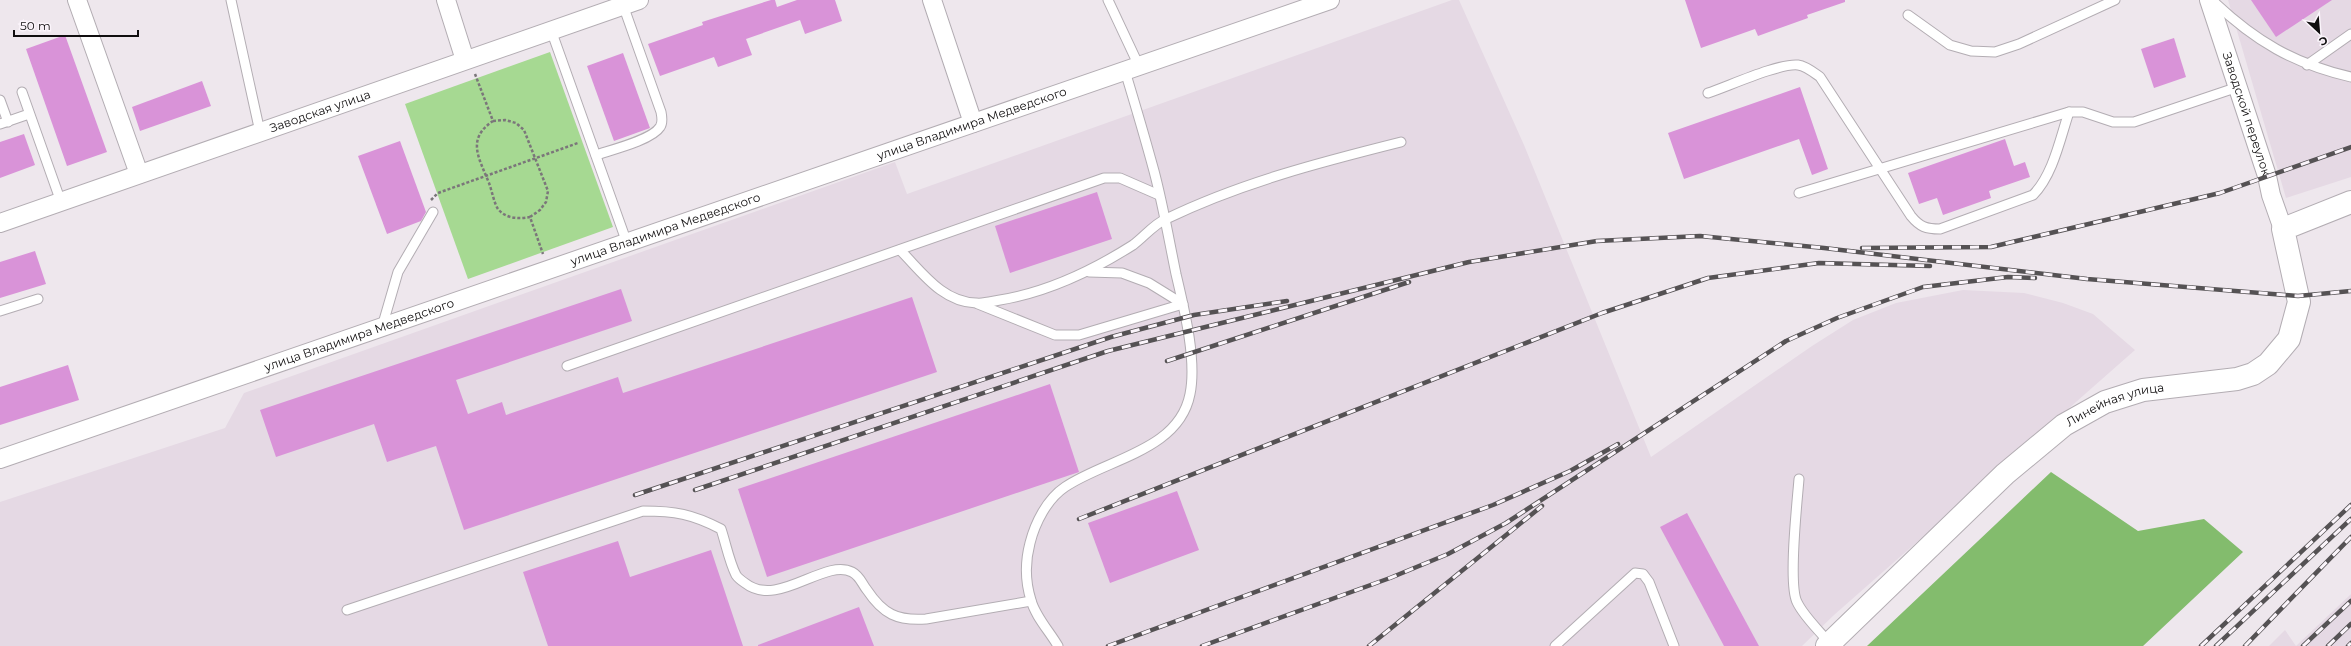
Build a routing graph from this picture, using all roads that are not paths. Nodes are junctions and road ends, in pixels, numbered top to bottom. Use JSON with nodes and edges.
{"nodes":[{"id":1,"x":77,"y":0,"type":"edge"},
{"id":2,"x":231,"y":0,"type":"edge"},
{"id":3,"x":446,"y":0,"type":"edge"},
{"id":4,"x":932,"y":0,"type":"edge"},
{"id":5,"x":1108,"y":0,"type":"edge"},
{"id":6,"x":1330,"y":0,"type":"edge"},
{"id":7,"x":2115,"y":0,"type":"edge"},
{"id":8,"x":2210,"y":0,"type":"edge"},
{"id":9,"x":2105,"y":2,"type":"edge"},
{"id":10,"x":631,"y":3,"type":"edge"},
{"id":11,"x":1908,"y":15,"type":"dead end"},
{"id":12,"x":551,"y":30,"type":"junction"},
{"id":13,"x":2351,"y":34,"type":"edge"},
{"id":14,"x":467,"y":59,"type":"junction"},
{"id":15,"x":2307,"y":65,"type":"junction"},
{"id":16,"x":1132,"y":68,"type":"junction"},
{"id":17,"x":2351,"y":76,"type":"edge"},
{"id":18,"x":2238,"y":87,"type":"junction"},
{"id":19,"x":22,"y":92,"type":"dead end"},
{"id":20,"x":1708,"y":93,"type":"dead end"},
{"id":21,"x":0,"y":100,"type":"edge"},
{"id":22,"x":2069,"y":112,"type":"junction"},
{"id":23,"x":29,"y":114,"type":"junction"},
{"id":24,"x":4,"y":123,"type":"edge"},
{"id":25,"x":973,"y":123,"type":"junction"},
{"id":26,"x":260,"y":132,"type":"junction"},
{"id":27,"x":1401,"y":142,"type":"dead end"},
{"id":28,"x":596,"y":155,"type":"junction"},
{"id":29,"x":1880,"y":169,"type":"junction"},
{"id":30,"x":139,"y":174,"type":"junction"},
{"id":31,"x":1799,"y":193,"type":"dead end"},
{"id":32,"x":1159,"y":194,"type":"junction"},
{"id":33,"x":60,"y":202,"type":"junction"},
{"id":34,"x":2351,"y":202,"type":"edge"},
{"id":35,"x":433,"y":212,"type":"road end"},
{"id":36,"x":1164,"y":219,"type":"junction"},
{"id":37,"x":0,"y":223,"type":"edge"},
{"id":38,"x":2282,"y":229,"type":"junction"},
{"id":39,"x":627,"y":243,"type":"junction"},
{"id":40,"x":900,"y":250,"type":"junction"},
{"id":41,"x":1088,"y":272,"type":"junction"},
{"id":42,"x":38,"y":299,"type":"dead end"},
{"id":43,"x":977,"y":304,"type":"junction"},
{"id":44,"x":1183,"y":304,"type":"junction"},
{"id":45,"x":0,"y":311,"type":"edge"},
{"id":46,"x":382,"y":327,"type":"junction"},
{"id":47,"x":567,"y":366,"type":"dead end"},
{"id":48,"x":0,"y":459,"type":"edge"},
{"id":49,"x":1799,"y":479,"type":"dead end"},
{"id":50,"x":1031,"y":601,"type":"junction"},
{"id":51,"x":347,"y":610,"type":"dead end"},
{"id":52,"x":1829,"y":645,"type":"edge"},
{"id":53,"x":1058,"y":646,"type":"edge"},
{"id":54,"x":1555,"y":646,"type":"edge"},
{"id":55,"x":1674,"y":646,"type":"edge"}],
"edges":[{"from":1,"to":30,"type":"street"},
{"from":2,"to":26,"type":"lane"},
{"from":3,"to":14,"type":"street"},
{"from":4,"to":25,"type":"street"},
{"from":5,"to":16,"type":"lane"},
{"from":6,"to":16,"type":"street","name":"улица Владимира Медведского"},
{"from":7,"to":9,"type":"lane"},
{"from":8,"to":15,"type":"lane"},
{"from":8,"to":18,"type":"street","name":"Заводской переулок"},
{"from":9,"to":11,"type":"lane"},
{"from":10,"to":12,"type":"street","name":"Заводская улица"},
{"from":10,"to":28,"type":"lane"},
{"from":12,"to":14,"type":"street","name":"Заводская улица"},
{"from":12,"to":28,"type":"lane"},
{"from":13,"to":15,"type":"lane"},
{"from":14,"to":26,"type":"street","name":"Заводская улица"},
{"from":15,"to":17,"type":"lane"},
{"from":16,"to":25,"type":"street","name":"улица Владимира Медведского"},
{"from":16,"to":32,"type":"lane"},
{"from":18,"to":22,"type":"lane"},
{"from":18,"to":38,"type":"street","name":"Заводской переулок"},
{"from":19,"to":23,"type":"lane"},
{"from":20,"to":29,"type":"lane"},
{"from":21,"to":24,"type":"lane"},
{"from":22,"to":29,"type":"lane"},
{"from":22,"to":29,"type":"lane"},
{"from":23,"to":24,"type":"lane"},
{"from":23,"to":33,"type":"lane"},
{"from":25,"to":39,"type":"street","name":"улица Владимира Медведского"},
{"from":26,"to":30,"type":"street","name":"Заводская улица"},
{"from":27,"to":36,"type":"lane"},
{"from":28,"to":39,"type":"lane"},
{"from":29,"to":31,"type":"lane"},
{"from":30,"to":33,"type":"street","name":"Заводская улица"},
{"from":32,"to":36,"type":"lane"},
{"from":32,"to":40,"type":"lane"},
{"from":33,"to":37,"type":"street","name":"Заводская улица"},
{"from":34,"to":38,"type":"street"},
{"from":35,"to":46,"type":"lane"},
{"from":36,"to":41,"type":"lane"},
{"from":36,"to":44,"type":"lane"},
{"from":38,"to":52,"type":"street","name":"Линейная улица"},
{"from":39,"to":46,"type":"street","name":"улица Владимира Медведского"},
{"from":40,"to":43,"type":"lane"},
{"from":40,"to":47,"type":"lane"},
{"from":41,"to":43,"type":"lane"},
{"from":41,"to":44,"type":"lane"},
{"from":42,"to":45,"type":"lane"},
{"from":43,"to":44,"type":"lane"},
{"from":44,"to":50,"type":"lane"},
{"from":46,"to":48,"type":"street","name":"улица Владимира Медведского"},
{"from":49,"to":52,"type":"lane"},
{"from":50,"to":51,"type":"lane"},
{"from":50,"to":53,"type":"lane"},
{"from":54,"to":55,"type":"lane"}]}
